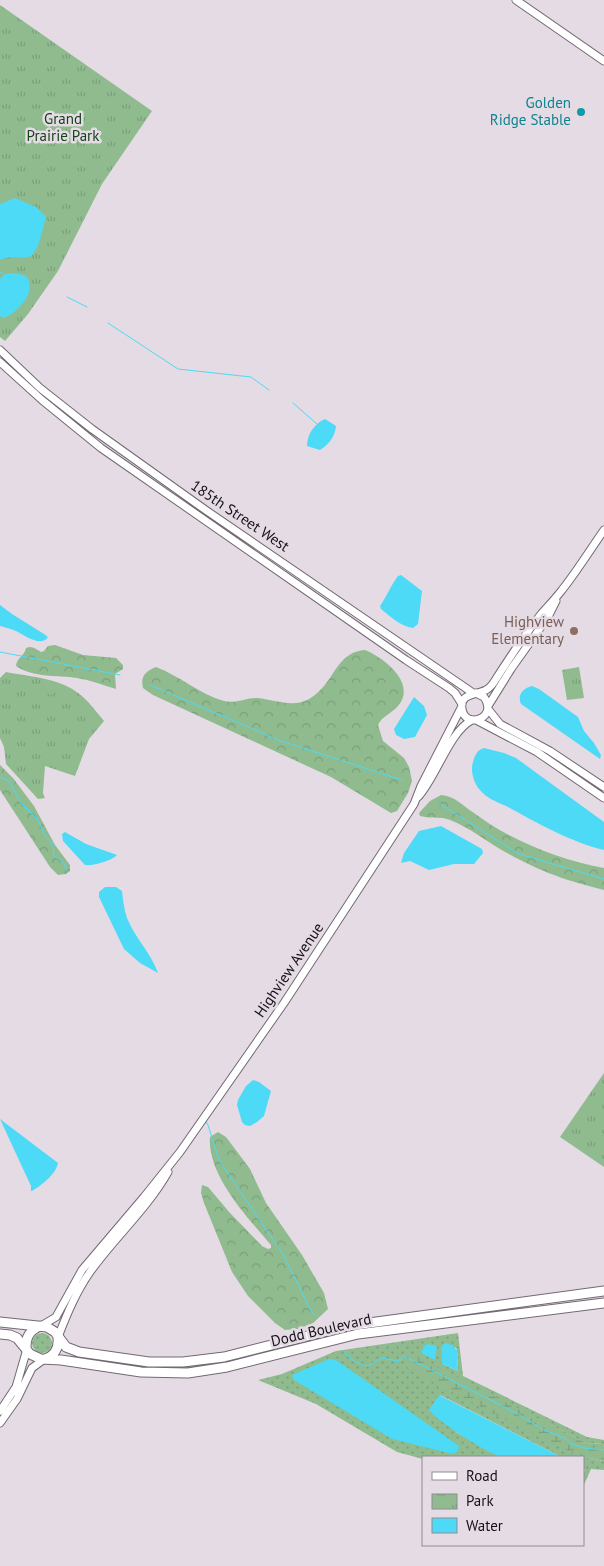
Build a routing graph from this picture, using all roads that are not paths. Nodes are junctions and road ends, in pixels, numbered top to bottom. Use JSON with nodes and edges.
{"nodes":[{"id":1,"x":516,"y":0,"type":"edge"},
{"id":2,"x":604,"y":61,"type":"edge"},
{"id":3,"x":0,"y":350,"type":"edge"},
{"id":4,"x":0,"y":362,"type":"edge"},
{"id":5,"x":604,"y":530,"type":"edge"},
{"id":6,"x":562,"y":590,"type":"junction"},
{"id":7,"x":474,"y":693,"type":"junction"},
{"id":8,"x":462,"y":706,"type":"junction"},
{"id":9,"x":488,"y":707,"type":"junction"},
{"id":10,"x":474,"y":720,"type":"junction"},
{"id":11,"x":604,"y":787,"type":"edge"},
{"id":12,"x":604,"y":798,"type":"edge"},
{"id":13,"x":416,"y":799,"type":"junction"},
{"id":14,"x":180,"y":1152,"type":"junction"},
{"id":15,"x":604,"y":1292,"type":"edge"},
{"id":16,"x":604,"y":1302,"type":"edge"},
{"id":17,"x":0,"y":1322,"type":"edge"},
{"id":18,"x":40,"y":1326,"type":"junction"},
{"id":19,"x":0,"y":1334,"type":"edge"},
{"id":20,"x":58,"y":1337,"type":"junction"},
{"id":21,"x":26,"y":1349,"type":"junction"},
{"id":22,"x":44,"y":1360,"type":"junction"},
{"id":23,"x":0,"y":1412,"type":"edge"},
{"id":24,"x":0,"y":1423,"type":"edge"}],
"edges":[{"from":1,"to":2,"type":"street"},
{"from":3,"to":7,"type":"street","name":"185th Street West"},
{"from":4,"to":8,"type":"street","name":"185th Street West"},
{"from":5,"to":6,"type":"street","name":"Highview Avenue"},
{"from":6,"to":7,"type":"street","name":"Highview Avenue"},
{"from":6,"to":9,"type":"street","name":"Highview Avenue"},
{"from":7,"to":8,"type":"street","name":"Highview Avenue"},
{"from":7,"to":9,"type":"street"},
{"from":8,"to":10,"type":"street"},
{"from":8,"to":13,"type":"street","name":"Highview Avenue"},
{"from":9,"to":10,"type":"street","name":"Highview Avenue"},
{"from":9,"to":11,"type":"street"},
{"from":10,"to":12,"type":"street"},
{"from":10,"to":13,"type":"street","name":"Highview Avenue"},
{"from":13,"to":14,"type":"street","name":"Highview Avenue"},
{"from":14,"to":18,"type":"street","name":"Highview Avenue"},
{"from":14,"to":20,"type":"street","name":"Highview Avenue"},
{"from":15,"to":20,"type":"main road","name":"Dodd Boulevard"},
{"from":16,"to":22,"type":"main road","name":"Dodd Boulevard"},
{"from":17,"to":18,"type":"main road"},
{"from":18,"to":20,"type":"main road"},
{"from":18,"to":21,"type":"main road"},
{"from":19,"to":21,"type":"main road"},
{"from":20,"to":22,"type":"main road"},
{"from":21,"to":22,"type":"main road"},
{"from":21,"to":23,"type":"street"},
{"from":22,"to":24,"type":"street"}]}
